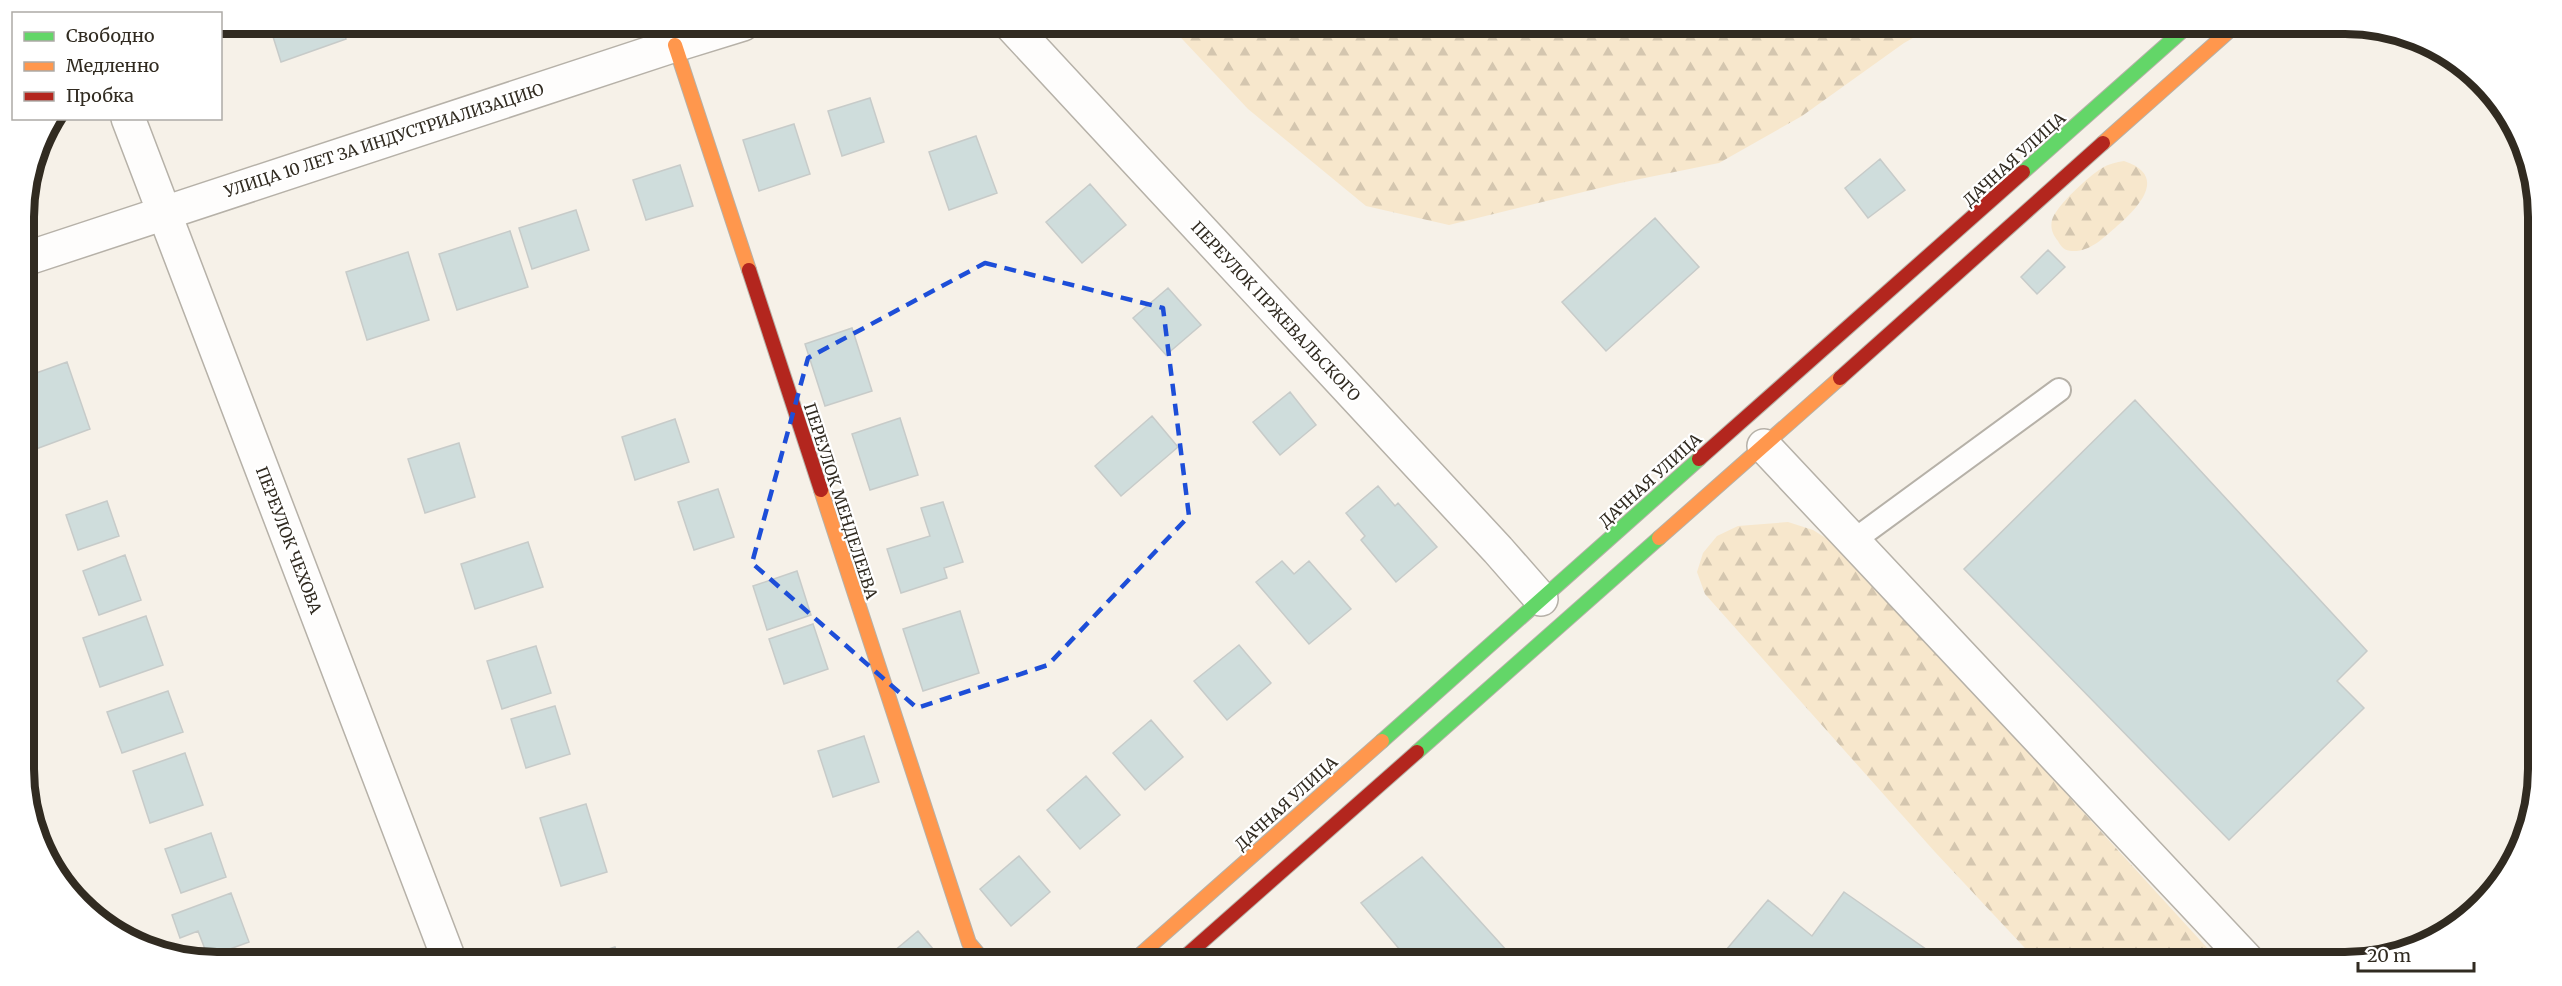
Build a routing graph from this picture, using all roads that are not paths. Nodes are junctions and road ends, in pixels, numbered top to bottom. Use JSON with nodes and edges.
{"nodes":[{"id":1,"x":711,"y":34,"type":"edge"},
{"id":2,"x":1019,"y":34,"type":"edge"},
{"id":3,"x":2179,"y":34,"type":"edge"},
{"id":4,"x":2225,"y":34,"type":"edge"},
{"id":5,"x":675,"y":45,"type":"junction"},
{"id":6,"x":129,"y":120,"type":"edge"},
{"id":7,"x":163,"y":213,"type":"junction"},
{"id":8,"x":35,"y":256,"type":"edge"},
{"id":9,"x":2059,"y":390,"type":"dead end"},
{"id":10,"x":1753,"y":434,"type":"junction"},
{"id":11,"x":1853,"y":541,"type":"junction"},
{"id":12,"x":1541,"y":599,"type":"junction"},
{"id":13,"x":2239,"y":951,"type":"edge"},
{"id":14,"x":446,"y":952,"type":"edge"},
{"id":15,"x":976,"y":952,"type":"edge"},
{"id":16,"x":1144,"y":952,"type":"edge"},
{"id":17,"x":1190,"y":952,"type":"edge"}],
"edges":[{"from":1,"to":5,"type":"street","name":"УЛИЦА 10 ЛЕТ ЗА ИНДУСТРИАЛИЗАЦИЮ"},
{"from":2,"to":12,"type":"street","name":"ПЕРЕУЛОК ПРЖЕВАЛЬСКОГО"},
{"from":3,"to":10,"type":"main road","name":"ДАЧНАЯ УЛИЦА"},
{"from":4,"to":10,"type":"main road","name":"ДАЧНАЯ УЛИЦА"},
{"from":5,"to":7,"type":"street","name":"УЛИЦА 10 ЛЕТ ЗА ИНДУСТРИАЛИЗАЦИЮ"},
{"from":5,"to":15,"type":"main road","name":"ПЕРЕУЛОК МЕНДЕЛЕЕВА"},
{"from":6,"to":7,"type":"street","name":"ПЕРЕУЛОК ЧЕХОВА"},
{"from":7,"to":8,"type":"street","name":"УЛИЦА 10 ЛЕТ ЗА ИНДУСТРИАЛИЗАЦИЮ"},
{"from":7,"to":14,"type":"street","name":"ПЕРЕУЛОК ЧЕХОВА"},
{"from":9,"to":11,"type":"lane"},
{"from":10,"to":11,"type":"street"},
{"from":10,"to":12,"type":"main road","name":"ДАЧНАЯ УЛИЦА"},
{"from":10,"to":17,"type":"main road","name":"ДАЧНАЯ УЛИЦА"},
{"from":11,"to":13,"type":"street"},
{"from":12,"to":16,"type":"main road","name":"ДАЧНАЯ УЛИЦА"}]}
